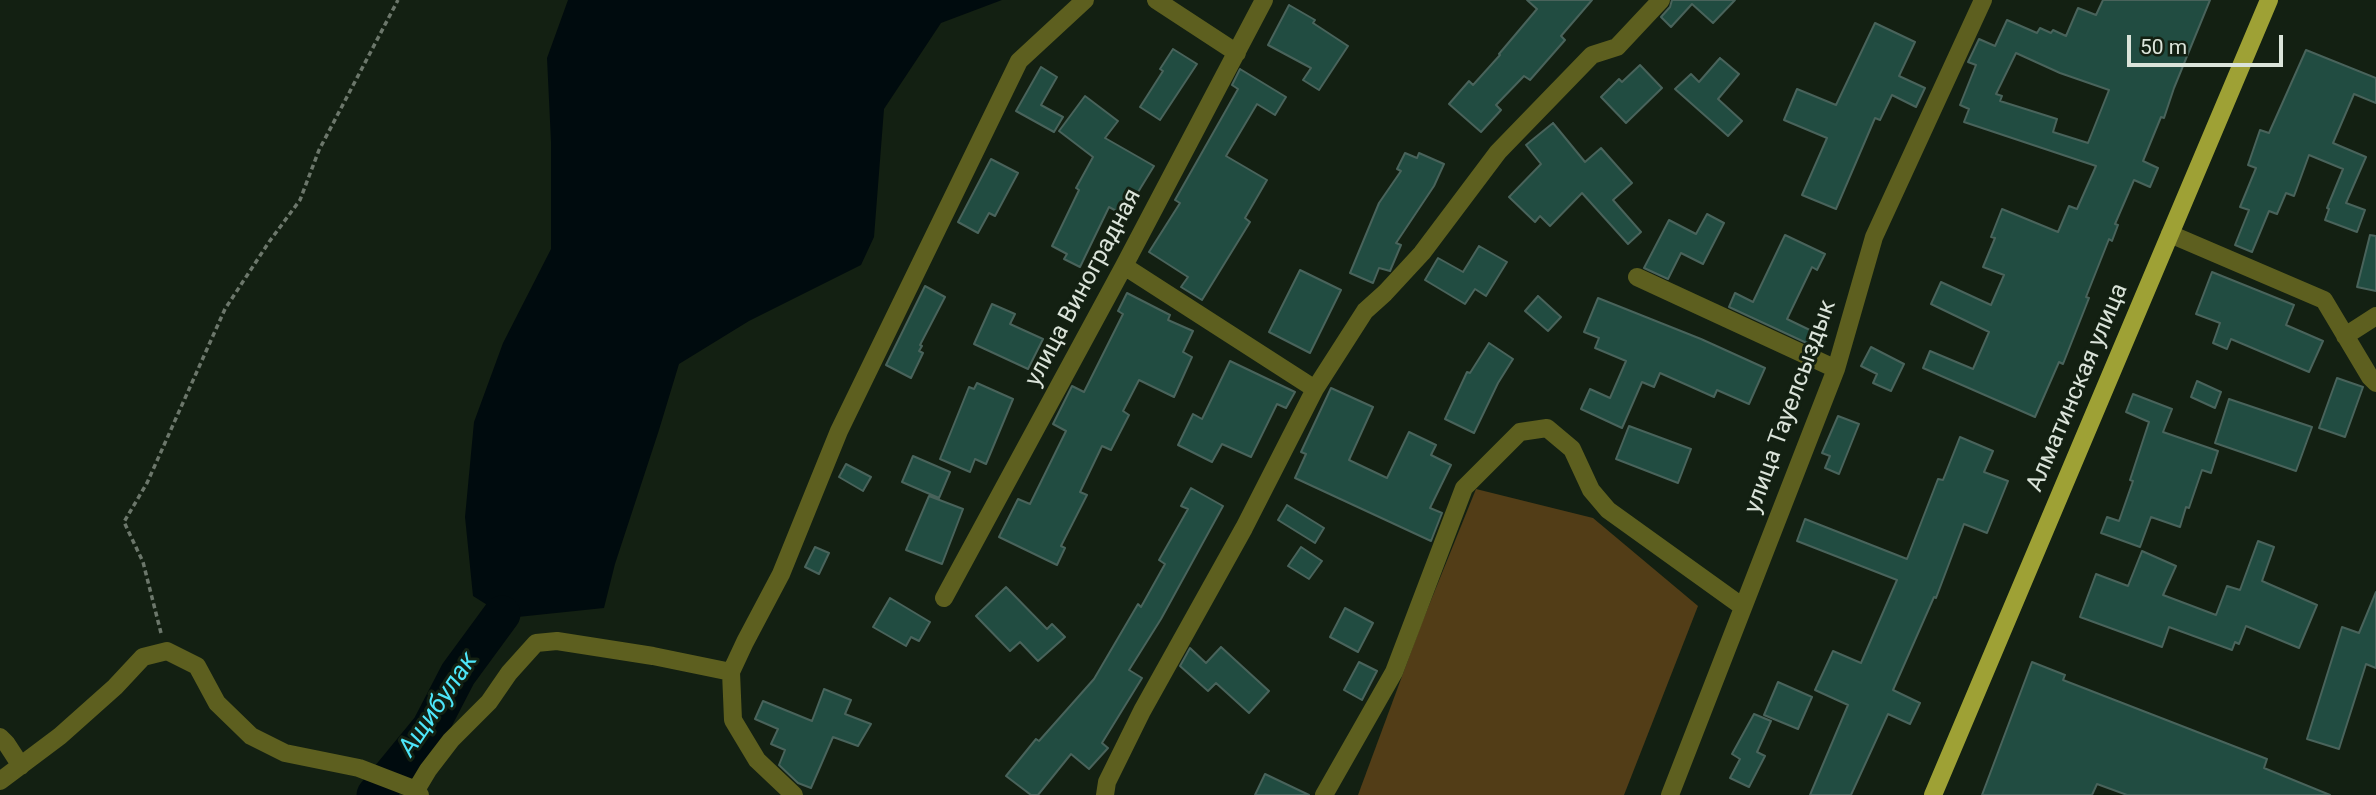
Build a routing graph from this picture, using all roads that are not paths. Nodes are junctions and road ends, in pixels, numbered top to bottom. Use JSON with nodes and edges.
{"nodes":[{"id":1,"x":1085,"y":0,"type":"edge"},
{"id":2,"x":1156,"y":0,"type":"edge"},
{"id":3,"x":1265,"y":0,"type":"edge"},
{"id":4,"x":1661,"y":0,"type":"edge"},
{"id":5,"x":1983,"y":0,"type":"edge"},
{"id":6,"x":2269,"y":0,"type":"edge"},
{"id":7,"x":1237,"y":53,"type":"junction"},
{"id":8,"x":2170,"y":234,"type":"junction"},
{"id":9,"x":1124,"y":266,"type":"junction"},
{"id":10,"x":1637,"y":277,"type":"dead end"},
{"id":11,"x":2376,"y":316,"type":"edge"},
{"id":12,"x":2346,"y":336,"type":"junction"},
{"id":13,"x":1836,"y":369,"type":"junction"},
{"id":14,"x":2376,"y":383,"type":"edge"},
{"id":15,"x":1315,"y":389,"type":"junction"},
{"id":16,"x":944,"y":598,"type":"dead end"},
{"id":17,"x":1743,"y":607,"type":"junction"},
{"id":18,"x":731,"y":673,"type":"junction"},
{"id":19,"x":0,"y":737,"type":"edge"},
{"id":20,"x":21,"y":765,"type":"junction"},
{"id":21,"x":0,"y":781,"type":"edge"},
{"id":22,"x":418,"y":793,"type":"edge"},
{"id":23,"x":794,"y":795,"type":"edge"},
{"id":24,"x":1105,"y":795,"type":"edge"},
{"id":25,"x":1324,"y":795,"type":"edge"},
{"id":26,"x":1670,"y":795,"type":"edge"},
{"id":27,"x":1933,"y":795,"type":"edge"}],
"edges":[{"from":1,"to":18,"type":"street"},
{"from":2,"to":7,"type":"street"},
{"from":3,"to":7,"type":"street","name":"улица Виноградная"},
{"from":4,"to":15,"type":"street"},
{"from":5,"to":13,"type":"street","name":"улица Тауелсыздык"},
{"from":6,"to":8,"type":"main road","name":"Алматинская улица"},
{"from":7,"to":9,"type":"street","name":"улица Виноградная"},
{"from":8,"to":12,"type":"street"},
{"from":8,"to":27,"type":"main road","name":"Алматинская улица"},
{"from":9,"to":15,"type":"street"},
{"from":9,"to":16,"type":"street","name":"улица Виноградная"},
{"from":10,"to":13,"type":"street"},
{"from":11,"to":12,"type":"street"},
{"from":12,"to":14,"type":"street"},
{"from":13,"to":17,"type":"street","name":"улица Тауелсыздык"},
{"from":15,"to":24,"type":"street"},
{"from":17,"to":25,"type":"street"},
{"from":17,"to":26,"type":"street","name":"улица Тауелсыздык"},
{"from":18,"to":22,"type":"street"},
{"from":18,"to":23,"type":"street"},
{"from":19,"to":20,"type":"street"},
{"from":20,"to":21,"type":"street"},
{"from":20,"to":22,"type":"street"}]}
